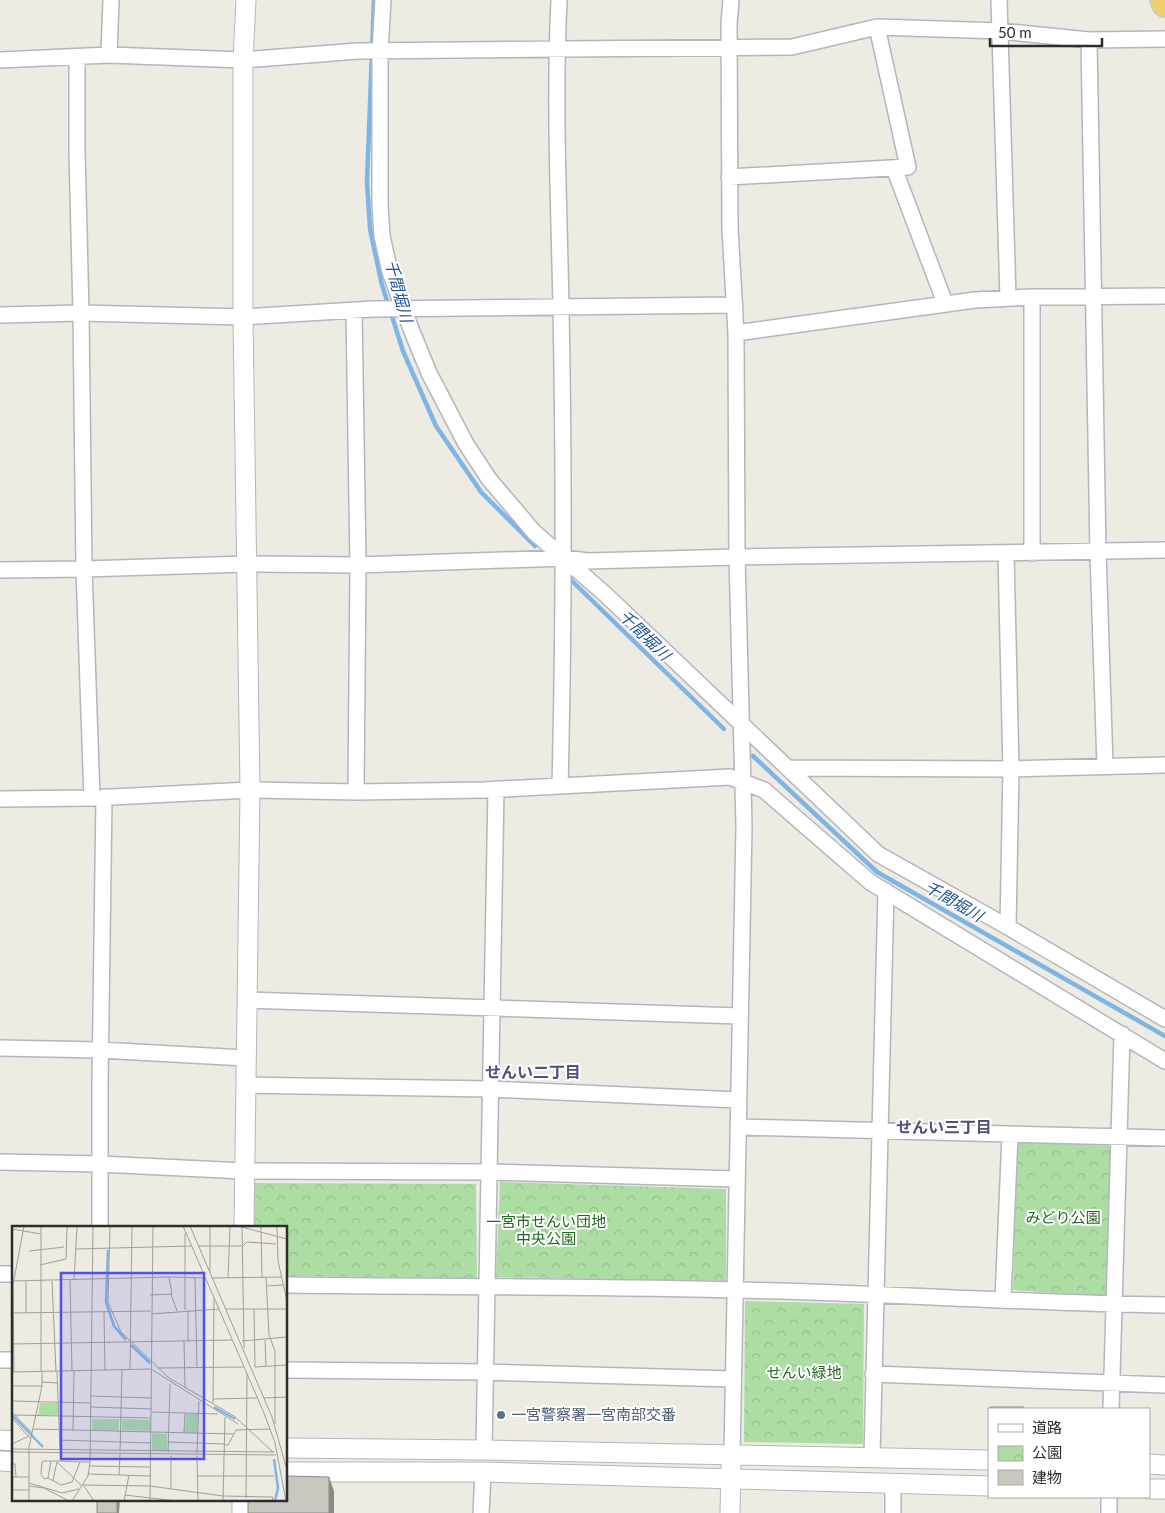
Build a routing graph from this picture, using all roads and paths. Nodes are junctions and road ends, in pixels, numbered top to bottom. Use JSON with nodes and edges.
{"nodes":[{"id":1,"x":111,"y":0,"type":"edge"},
{"id":2,"x":246,"y":0,"type":"edge"},
{"id":3,"x":383,"y":0,"type":"edge"},
{"id":4,"x":559,"y":0,"type":"edge"},
{"id":5,"x":731,"y":0,"type":"edge"},
{"id":6,"x":1000,"y":0,"type":"edge"},
{"id":7,"x":1163,"y":0,"type":"edge"},
{"id":8,"x":1165,"y":4,"type":"edge"},
{"id":9,"x":877,"y":27,"type":"junction"},
{"id":10,"x":1000,"y":31,"type":"junction"},
{"id":11,"x":1165,"y":39,"type":"edge"},
{"id":12,"x":1089,"y":40,"type":"junction"},
{"id":13,"x":729,"y":48,"type":"junction"},
{"id":14,"x":556,"y":49,"type":"junction"},
{"id":15,"x":378,"y":51,"type":"junction"},
{"id":16,"x":109,"y":55,"type":"junction"},
{"id":17,"x":77,"y":57,"type":"junction"},
{"id":18,"x":0,"y":60,"type":"edge"},
{"id":19,"x":243,"y":60,"type":"junction"},
{"id":20,"x":894,"y":168,"type":"junction"},
{"id":21,"x":730,"y":177,"type":"junction"},
{"id":22,"x":1093,"y":296,"type":"junction"},
{"id":23,"x":1165,"y":296,"type":"edge"},
{"id":24,"x":1032,"y":297,"type":"junction"},
{"id":25,"x":1008,"y":298,"type":"junction"},
{"id":26,"x":945,"y":303,"type":"junction"},
{"id":27,"x":734,"y":305,"type":"junction"},
{"id":28,"x":561,"y":307,"type":"junction"},
{"id":29,"x":401,"y":309,"type":"junction"},
{"id":30,"x":354,"y":310,"type":"junction"},
{"id":31,"x":81,"y":314,"type":"junction"},
{"id":32,"x":0,"y":315,"type":"edge"},
{"id":33,"x":243,"y":317,"type":"junction"},
{"id":34,"x":736,"y":333,"type":"junction"},
{"id":35,"x":1165,"y":550,"type":"edge"},
{"id":36,"x":1098,"y":552,"type":"junction"},
{"id":37,"x":1032,"y":553,"type":"junction"},
{"id":38,"x":1006,"y":554,"type":"junction"},
{"id":39,"x":737,"y":557,"type":"junction"},
{"id":40,"x":564,"y":558,"type":"junction"},
{"id":41,"x":247,"y":564,"type":"junction"},
{"id":42,"x":358,"y":565,"type":"junction"},
{"id":43,"x":84,"y":569,"type":"junction"},
{"id":44,"x":0,"y":570,"type":"edge"},
{"id":45,"x":740,"y":723,"type":"junction"},
{"id":46,"x":1165,"y":765,"type":"edge"},
{"id":47,"x":1105,"y":766,"type":"junction"},
{"id":48,"x":788,"y":768,"type":"junction"},
{"id":49,"x":1010,"y":769,"type":"junction"},
{"id":50,"x":742,"y":782,"type":"junction"},
{"id":51,"x":560,"y":786,"type":"junction"},
{"id":52,"x":496,"y":789,"type":"junction"},
{"id":53,"x":250,"y":790,"type":"junction"},
{"id":54,"x":356,"y":792,"type":"junction"},
{"id":55,"x":98,"y":797,"type":"junction"},
{"id":56,"x":0,"y":799,"type":"edge"},
{"id":57,"x":886,"y":891,"type":"junction"},
{"id":58,"x":1008,"y":927,"type":"junction"},
{"id":59,"x":246,"y":1000,"type":"junction"},
{"id":60,"x":492,"y":1008,"type":"junction"},
{"id":61,"x":740,"y":1016,"type":"junction"},
{"id":62,"x":1165,"y":1020,"type":"edge"},
{"id":63,"x":1122,"y":1034,"type":"junction"},
{"id":64,"x":0,"y":1048,"type":"edge"},
{"id":65,"x":100,"y":1050,"type":"junction"},
{"id":66,"x":245,"y":1058,"type":"junction"},
{"id":67,"x":1165,"y":1061,"type":"edge"},
{"id":68,"x":245,"y":1085,"type":"junction"},
{"id":69,"x":490,"y":1089,"type":"junction"},
{"id":70,"x":738,"y":1100,"type":"junction"},
{"id":71,"x":738,"y":1127,"type":"junction"},
{"id":72,"x":880,"y":1132,"type":"junction"},
{"id":73,"x":1010,"y":1135,"type":"junction"},
{"id":74,"x":1120,"y":1137,"type":"junction"},
{"id":75,"x":1165,"y":1138,"type":"edge"},
{"id":76,"x":0,"y":1162,"type":"edge"},
{"id":77,"x":100,"y":1164,"type":"junction"},
{"id":78,"x":244,"y":1171,"type":"junction"},
{"id":79,"x":489,"y":1172,"type":"junction"},
{"id":80,"x":737,"y":1179,"type":"junction"},
{"id":81,"x":100,"y":1226,"type":"edge"},
{"id":82,"x":244,"y":1226,"type":"edge"},
{"id":83,"x":288,"y":1285,"type":"edge"},
{"id":84,"x":487,"y":1288,"type":"junction"},
{"id":85,"x":735,"y":1290,"type":"junction"},
{"id":86,"x":875,"y":1294,"type":"junction"},
{"id":87,"x":1003,"y":1299,"type":"junction"},
{"id":88,"x":1115,"y":1304,"type":"junction"},
{"id":89,"x":1165,"y":1305,"type":"edge"},
{"id":90,"x":288,"y":1370,"type":"edge"},
{"id":91,"x":485,"y":1372,"type":"junction"},
{"id":92,"x":873,"y":1374,"type":"junction"},
{"id":93,"x":733,"y":1379,"type":"junction"},
{"id":94,"x":1112,"y":1384,"type":"junction"},
{"id":95,"x":1165,"y":1385,"type":"edge"},
{"id":96,"x":1111,"y":1408,"type":"edge"},
{"id":97,"x":288,"y":1448,"type":"edge"},
{"id":98,"x":484,"y":1450,"type":"junction"},
{"id":99,"x":732,"y":1455,"type":"junction"},
{"id":100,"x":872,"y":1457,"type":"junction"},
{"id":101,"x":988,"y":1460,"type":"edge"},
{"id":102,"x":1150,"y":1464,"type":"edge"},
{"id":103,"x":1165,"y":1465,"type":"edge"},
{"id":104,"x":288,"y":1472,"type":"edge"},
{"id":105,"x":483,"y":1472,"type":"junction"},
{"id":106,"x":730,"y":1479,"type":"junction"},
{"id":107,"x":893,"y":1484,"type":"junction"},
{"id":108,"x":988,"y":1486,"type":"edge"},
{"id":109,"x":1150,"y":1489,"type":"edge"},
{"id":110,"x":1165,"y":1489,"type":"edge"},
{"id":111,"x":1109,"y":1498,"type":"edge"},
{"id":112,"x":242,"y":1500,"type":"edge"},
{"id":113,"x":242,"y":1513,"type":"edge"},
{"id":114,"x":481,"y":1513,"type":"edge"},
{"id":115,"x":730,"y":1513,"type":"edge"},
{"id":116,"x":893,"y":1513,"type":"edge"},
{"id":117,"x":1109,"y":1513,"type":"edge"}],
"edges":[{"from":1,"to":16,"type":"street"},
{"from":2,"to":19,"type":"street"},
{"from":3,"to":15,"type":"street"},
{"from":4,"to":14,"type":"street"},
{"from":5,"to":13,"type":"street"},
{"from":6,"to":10,"type":"street"},
{"from":7,"to":8,"type":"highway"},
{"from":9,"to":10,"type":"street"},
{"from":9,"to":13,"type":"street"},
{"from":9,"to":20,"type":"street"},
{"from":10,"to":12,"type":"street"},
{"from":10,"to":25,"type":"street"},
{"from":11,"to":12,"type":"street"},
{"from":12,"to":22,"type":"street"},
{"from":13,"to":14,"type":"street"},
{"from":13,"to":21,"type":"street"},
{"from":14,"to":15,"type":"street"},
{"from":14,"to":28,"type":"street"},
{"from":15,"to":19,"type":"street"},
{"from":15,"to":29,"type":"street"},
{"from":16,"to":17,"type":"street"},
{"from":16,"to":19,"type":"street"},
{"from":17,"to":18,"type":"street"},
{"from":17,"to":31,"type":"street"},
{"from":19,"to":33,"type":"street"},
{"from":20,"to":21,"type":"street"},
{"from":20,"to":26,"type":"street"},
{"from":21,"to":27,"type":"street"},
{"from":22,"to":23,"type":"street"},
{"from":22,"to":24,"type":"street"},
{"from":22,"to":36,"type":"street"},
{"from":24,"to":25,"type":"street"},
{"from":24,"to":37,"type":"street"},
{"from":25,"to":26,"type":"street"},
{"from":26,"to":34,"type":"street"},
{"from":27,"to":28,"type":"street"},
{"from":27,"to":34,"type":"street"},
{"from":28,"to":29,"type":"street"},
{"from":28,"to":40,"type":"street"},
{"from":29,"to":30,"type":"street"},
{"from":29,"to":40,"type":"street"},
{"from":30,"to":33,"type":"street"},
{"from":30,"to":42,"type":"street"},
{"from":31,"to":32,"type":"street"},
{"from":31,"to":33,"type":"street"},
{"from":31,"to":43,"type":"street"},
{"from":33,"to":41,"type":"street"},
{"from":34,"to":39,"type":"street"},
{"from":35,"to":36,"type":"street"},
{"from":36,"to":37,"type":"street"},
{"from":36,"to":47,"type":"street"},
{"from":37,"to":38,"type":"street"},
{"from":38,"to":39,"type":"street"},
{"from":38,"to":49,"type":"street"},
{"from":39,"to":40,"type":"street"},
{"from":39,"to":45,"type":"street"},
{"from":40,"to":42,"type":"street"},
{"from":40,"to":45,"type":"street"},
{"from":40,"to":51,"type":"street"},
{"from":41,"to":42,"type":"street"},
{"from":41,"to":43,"type":"street"},
{"from":41,"to":53,"type":"street"},
{"from":42,"to":54,"type":"street"},
{"from":43,"to":44,"type":"street"},
{"from":43,"to":55,"type":"street"},
{"from":45,"to":48,"type":"street"},
{"from":45,"to":50,"type":"street"},
{"from":46,"to":47,"type":"street"},
{"from":47,"to":49,"type":"street"},
{"from":48,"to":49,"type":"street"},
{"from":48,"to":58,"type":"street"},
{"from":49,"to":58,"type":"street"},
{"from":50,"to":51,"type":"street"},
{"from":50,"to":57,"type":"street"},
{"from":50,"to":61,"type":"street"},
{"from":51,"to":52,"type":"street"},
{"from":52,"to":54,"type":"street"},
{"from":52,"to":60,"type":"street"},
{"from":53,"to":54,"type":"street"},
{"from":53,"to":55,"type":"street"},
{"from":53,"to":59,"type":"street"},
{"from":55,"to":56,"type":"street"},
{"from":55,"to":65,"type":"street"},
{"from":57,"to":63,"type":"street"},
{"from":57,"to":72,"type":"street"},
{"from":58,"to":62,"type":"street"},
{"from":59,"to":60,"type":"street"},
{"from":59,"to":66,"type":"street"},
{"from":60,"to":61,"type":"street"},
{"from":60,"to":69,"type":"street"},
{"from":61,"to":70,"type":"street"},
{"from":63,"to":67,"type":"street"},
{"from":63,"to":74,"type":"street"},
{"from":64,"to":65,"type":"street"},
{"from":65,"to":66,"type":"street"},
{"from":65,"to":77,"type":"street"},
{"from":66,"to":68,"type":"street"},
{"from":68,"to":69,"type":"street"},
{"from":68,"to":78,"type":"street"},
{"from":69,"to":70,"type":"street"},
{"from":69,"to":79,"type":"street"},
{"from":70,"to":71,"type":"street"},
{"from":71,"to":72,"type":"street"},
{"from":71,"to":80,"type":"street"},
{"from":72,"to":73,"type":"street"},
{"from":72,"to":86,"type":"street"},
{"from":73,"to":74,"type":"street"},
{"from":73,"to":87,"type":"street"},
{"from":74,"to":75,"type":"street"},
{"from":74,"to":88,"type":"street"},
{"from":76,"to":77,"type":"street"},
{"from":77,"to":78,"type":"street"},
{"from":77,"to":81,"type":"street"},
{"from":78,"to":79,"type":"street"},
{"from":78,"to":82,"type":"street"},
{"from":79,"to":80,"type":"street"},
{"from":79,"to":84,"type":"street"},
{"from":80,"to":85,"type":"street"},
{"from":83,"to":84,"type":"street"},
{"from":84,"to":85,"type":"street"},
{"from":84,"to":91,"type":"street"},
{"from":85,"to":86,"type":"street"},
{"from":85,"to":93,"type":"street"},
{"from":86,"to":87,"type":"street"},
{"from":86,"to":92,"type":"street"},
{"from":87,"to":88,"type":"street"},
{"from":88,"to":89,"type":"street"},
{"from":88,"to":94,"type":"street"},
{"from":90,"to":91,"type":"street"},
{"from":91,"to":93,"type":"street"},
{"from":91,"to":98,"type":"street"},
{"from":92,"to":94,"type":"street"},
{"from":92,"to":100,"type":"street"},
{"from":93,"to":99,"type":"street"},
{"from":94,"to":95,"type":"street"},
{"from":94,"to":96,"type":"street"},
{"from":97,"to":98,"type":"street"},
{"from":98,"to":99,"type":"street"},
{"from":99,"to":100,"type":"street"},
{"from":99,"to":106,"type":"street"},
{"from":100,"to":101,"type":"street"},
{"from":102,"to":103,"type":"street"},
{"from":104,"to":105,"type":"street"},
{"from":105,"to":106,"type":"street"},
{"from":105,"to":114,"type":"street"},
{"from":106,"to":107,"type":"street"},
{"from":106,"to":115,"type":"street"},
{"from":107,"to":108,"type":"street"},
{"from":107,"to":116,"type":"street"},
{"from":109,"to":110,"type":"street"},
{"from":111,"to":117,"type":"street"},
{"from":112,"to":113,"type":"street"}]}
